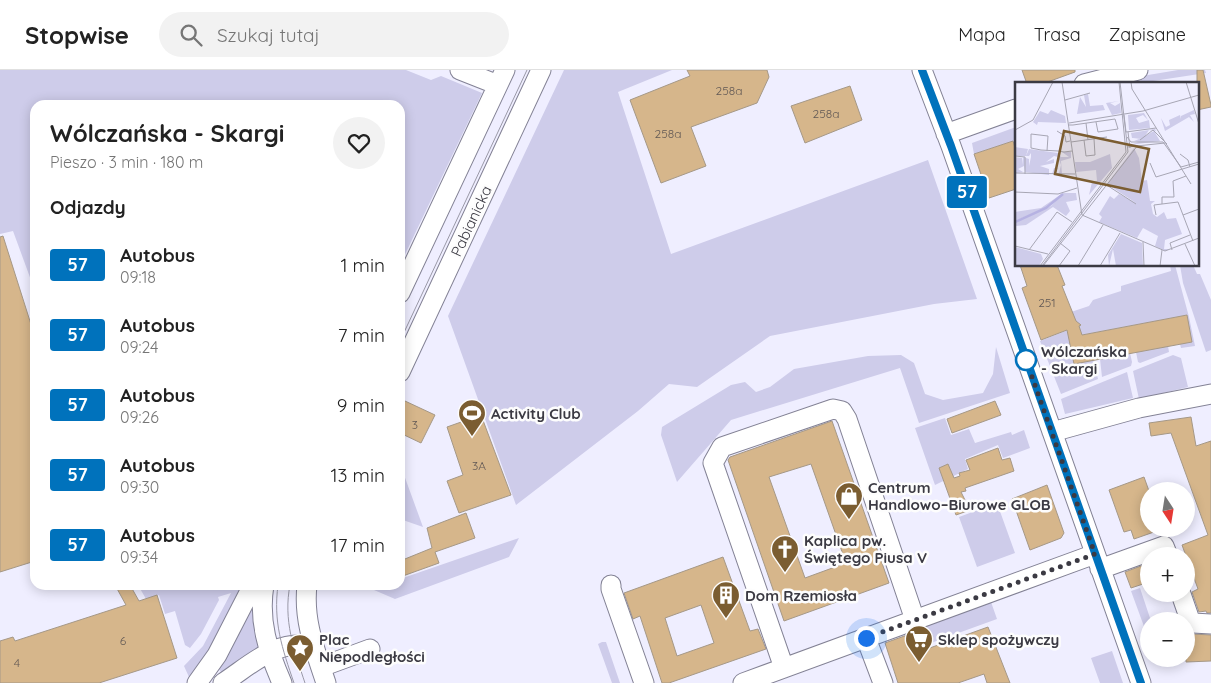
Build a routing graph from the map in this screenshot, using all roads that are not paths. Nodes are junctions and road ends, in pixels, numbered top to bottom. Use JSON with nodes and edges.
{"nodes":[{"id":1,"x":460,"y":70,"type":"edge"},
{"id":2,"x":541,"y":70,"type":"edge"},
{"id":3,"x":922,"y":70,"type":"edge"},
{"id":4,"x":1136,"y":75,"type":"edge"},
{"id":5,"x":502,"y":78,"type":"edge"},
{"id":6,"x":1096,"y":82,"type":"edge"},
{"id":7,"x":1015,"y":109,"type":"edge"},
{"id":8,"x":946,"y":134,"type":"junction"},
{"id":9,"x":405,"y":283,"type":"edge"},
{"id":10,"x":405,"y":361,"type":"edge"},
{"id":11,"x":1211,"y":394,"type":"edge"},
{"id":12,"x":1052,"y":432,"type":"junction"},
{"id":13,"x":1140,"y":551,"type":"edge"},
{"id":14,"x":1098,"y":561,"type":"junction"},
{"id":15,"x":611,"y":585,"type":"dead end"},
{"id":16,"x":250,"y":590,"type":"edge"},
{"id":17,"x":264,"y":590,"type":"edge"},
{"id":18,"x":307,"y":590,"type":"edge"},
{"id":19,"x":1184,"y":602,"type":"edge"},
{"id":20,"x":915,"y":620,"type":"junction"},
{"id":21,"x":1211,"y":624,"type":"edge"},
{"id":22,"x":866,"y":638,"type":"junction"},
{"id":23,"x":313,"y":646,"type":"junction"},
{"id":24,"x":370,"y":649,"type":"dead end"},
{"id":25,"x":269,"y":652,"type":"junction"},
{"id":26,"x":784,"y":668,"type":"junction"},
{"id":27,"x":324,"y":675,"type":"edge"},
{"id":28,"x":197,"y":683,"type":"edge"},
{"id":29,"x":223,"y":683,"type":"edge"},
{"id":30,"x":282,"y":683,"type":"edge"},
{"id":31,"x":644,"y":683,"type":"edge"},
{"id":32,"x":743,"y":683,"type":"edge"},
{"id":33,"x":883,"y":683,"type":"edge"},
{"id":34,"x":1140,"y":683,"type":"edge"}],
"edges":[{"from":1,"to":5,"type":"street"},
{"from":2,"to":10,"type":"street","name":"Pabianicka"},
{"from":3,"to":8,"type":"street"},
{"from":4,"to":6,"type":"street"},
{"from":5,"to":9,"type":"street"},
{"from":7,"to":8,"type":"street"},
{"from":8,"to":12,"type":"street"},
{"from":11,"to":12,"type":"street"},
{"from":12,"to":14,"type":"street"},
{"from":13,"to":14,"type":"street"},
{"from":14,"to":20,"type":"street"},
{"from":14,"to":34,"type":"street"},
{"from":15,"to":31,"type":"street"},
{"from":16,"to":28,"type":"street"},
{"from":17,"to":25,"type":"street"},
{"from":18,"to":23,"type":"street"},
{"from":19,"to":21,"type":"street"},
{"from":20,"to":22,"type":"street"},
{"from":20,"to":26,"type":"street"},
{"from":22,"to":26,"type":"street"},
{"from":22,"to":33,"type":"street"},
{"from":23,"to":25,"type":"street"},
{"from":23,"to":27,"type":"street"},
{"from":24,"to":27,"type":"street"},
{"from":25,"to":29,"type":"street"},
{"from":25,"to":30,"type":"street"},
{"from":26,"to":32,"type":"street"}]}
